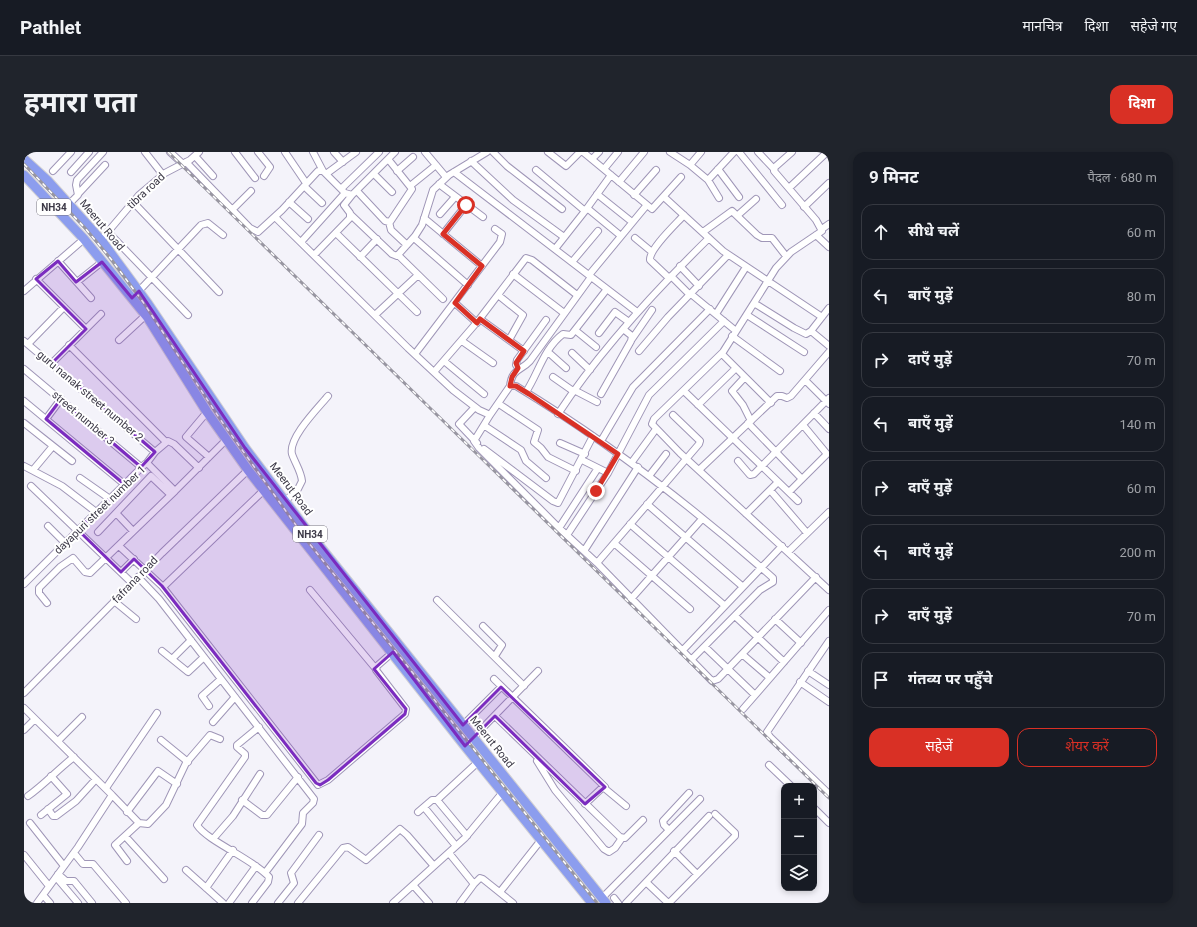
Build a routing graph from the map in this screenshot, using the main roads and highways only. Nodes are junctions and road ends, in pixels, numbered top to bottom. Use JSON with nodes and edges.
{"nodes":[{"id":1,"x":24,"y":159,"type":"edge"},
{"id":2,"x":24,"y":175,"type":"edge"},
{"id":3,"x":302,"y":523,"type":"junction"},
{"id":4,"x":294,"y":530,"type":"junction"},
{"id":5,"x":610,"y":901,"type":"edge"},
{"id":6,"x":592,"y":903,"type":"edge"}],
"edges":[{"from":1,"to":3,"type":"highway","name":"Meerut Road","number":"NH34"},
{"from":2,"to":4,"type":"highway","name":"Meerut Road","number":"NH34"},
{"from":3,"to":4,"type":"highway"},
{"from":3,"to":5,"type":"highway","name":"Meerut Road","number":"NH34"},
{"from":4,"to":6,"type":"highway","name":"Meerut Road","number":"NH34"}]}
